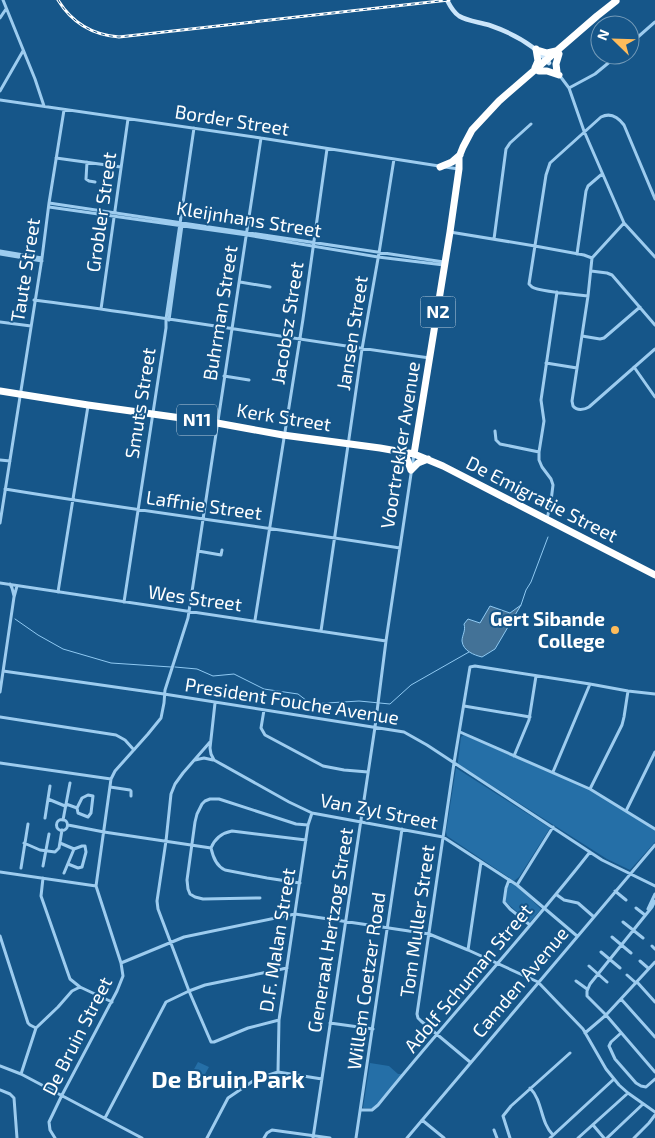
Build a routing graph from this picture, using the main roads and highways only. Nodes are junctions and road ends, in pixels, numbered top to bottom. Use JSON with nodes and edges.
{"nodes":[{"id":1,"x":617,"y":1,"type":"edge"},
{"id":2,"x":557,"y":53,"type":"junction"},
{"id":3,"x":536,"y":71,"type":"junction"},
{"id":4,"x":460,"y":154,"type":"junction"},
{"id":5,"x":440,"y":166,"type":"road end"},
{"id":6,"x":0,"y":391,"type":"edge"},
{"id":7,"x":416,"y":439,"type":"junction"},
{"id":8,"x":397,"y":450,"type":"junction"},
{"id":9,"x":414,"y":454,"type":"junction"},
{"id":10,"x":428,"y":459,"type":"junction"},
{"id":11,"x":655,"y":575,"type":"edge"}],
"edges":[{"from":1,"to":2,"type":"highway","number":"N2"},
{"from":2,"to":3,"type":"highway","number":"N2"},
{"from":2,"to":3,"type":"highway"},
{"from":2,"to":3,"type":"highway"},
{"from":3,"to":4,"type":"highway","number":"N2"},
{"from":4,"to":5,"type":"highway"},
{"from":4,"to":7,"type":"highway","name":"Voortrekker Avenue","number":"N2"},
{"from":6,"to":8,"type":"highway","name":"Kerk Street","number":"N11"},
{"from":7,"to":8,"type":"highway"},
{"from":7,"to":9,"type":"highway","name":"Voortrekker Avenue","number":"N2"},
{"from":7,"to":10,"type":"highway"},
{"from":8,"to":9,"type":"highway","name":"Kerk Street","number":"N11"},
{"from":8,"to":10,"type":"highway"},
{"from":9,"to":10,"type":"highway","name":"De Emigratie Street","number":"N11"},
{"from":10,"to":11,"type":"highway","name":"De Emigratie Street","number":"N11"}]}
